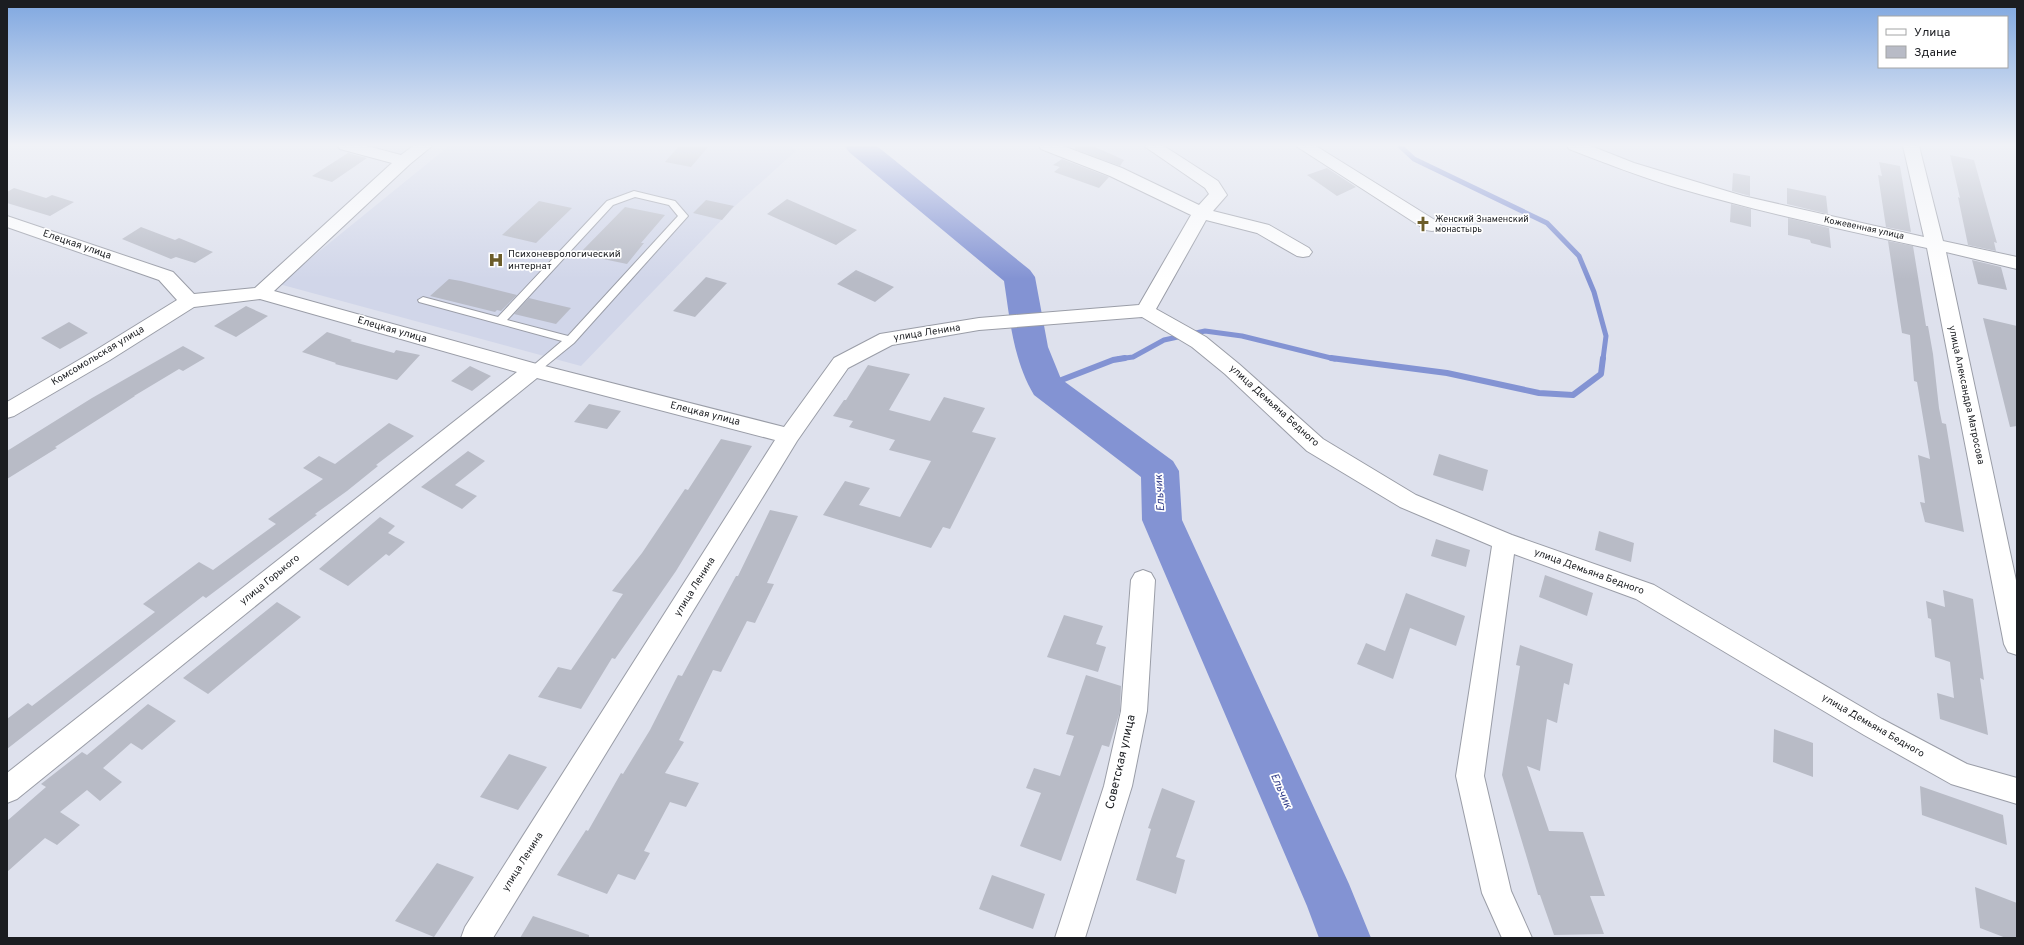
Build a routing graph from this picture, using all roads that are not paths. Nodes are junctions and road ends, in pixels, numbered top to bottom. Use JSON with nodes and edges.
{"nodes":[{"id":1,"x":372,"y":190,"type":"edge"},
{"id":2,"x":1154,"y":190,"type":"edge"},
{"id":3,"x":1215,"y":190,"type":"edge"},
{"id":4,"x":1375,"y":190,"type":"edge"},
{"id":5,"x":1702,"y":190,"type":"edge"},
{"id":6,"x":1922,"y":190,"type":"edge"},
{"id":7,"x":1201,"y":213,"type":"junction"},
{"id":8,"x":7,"y":221,"type":"edge"},
{"id":9,"x":1432,"y":226,"type":"dead end"},
{"id":10,"x":1935,"y":244,"type":"junction"},
{"id":11,"x":1303,"y":252,"type":"dead end"},
{"id":12,"x":2017,"y":263,"type":"edge"},
{"id":13,"x":260,"y":293,"type":"junction"},
{"id":14,"x":189,"y":300,"type":"junction"},
{"id":15,"x":423,"y":300,"type":"dead end"},
{"id":16,"x":1145,"y":311,"type":"junction"},
{"id":17,"x":500,"y":321,"type":"junction"},
{"id":18,"x":570,"y":340,"type":"junction"},
{"id":19,"x":534,"y":370,"type":"junction"},
{"id":20,"x":7,"y":411,"type":"edge"},
{"id":21,"x":789,"y":436,"type":"junction"},
{"id":22,"x":1504,"y":541,"type":"junction"},
{"id":23,"x":1143,"y":580,"type":"dead end"},
{"id":24,"x":2017,"y":644,"type":"edge"},
{"id":25,"x":7,"y":790,"type":"edge"},
{"id":26,"x":2017,"y":791,"type":"edge"},
{"id":27,"x":476,"y":938,"type":"edge"},
{"id":28,"x":1070,"y":938,"type":"edge"},
{"id":29,"x":1517,"y":938,"type":"edge"}],
"edges":[{"from":1,"to":13,"type":"street"},
{"from":2,"to":7,"type":"street"},
{"from":3,"to":7,"type":"street"},
{"from":4,"to":9,"type":"street"},
{"from":5,"to":10,"type":"street","name":"Кожевенная улица"},
{"from":6,"to":10,"type":"street","name":"улица Александра Матросова"},
{"from":7,"to":11,"type":"street"},
{"from":7,"to":16,"type":"street"},
{"from":8,"to":14,"type":"street","name":"Елецкая улица"},
{"from":10,"to":12,"type":"street","name":"Кожевенная улица"},
{"from":10,"to":24,"type":"street","name":"улица Александра Матросова"},
{"from":13,"to":14,"type":"street","name":"Елецкая улица"},
{"from":13,"to":19,"type":"street","name":"Елецкая улица"},
{"from":14,"to":20,"type":"street","name":"Комсомольская улица"},
{"from":15,"to":17,"type":"lane"},
{"from":16,"to":21,"type":"street","name":"улица Ленина"},
{"from":16,"to":22,"type":"street","name":"улица Демьяна Бедного"},
{"from":17,"to":18,"type":"lane"},
{"from":17,"to":18,"type":"lane"},
{"from":18,"to":19,"type":"lane"},
{"from":19,"to":21,"type":"street","name":"Елецкая улица"},
{"from":19,"to":25,"type":"street","name":"улица Горького"},
{"from":21,"to":27,"type":"street","name":"улица Ленина"},
{"from":22,"to":26,"type":"street","name":"улица Демьяна Бедного"},
{"from":22,"to":29,"type":"street"},
{"from":23,"to":28,"type":"street","name":"Советская улица"}]}
